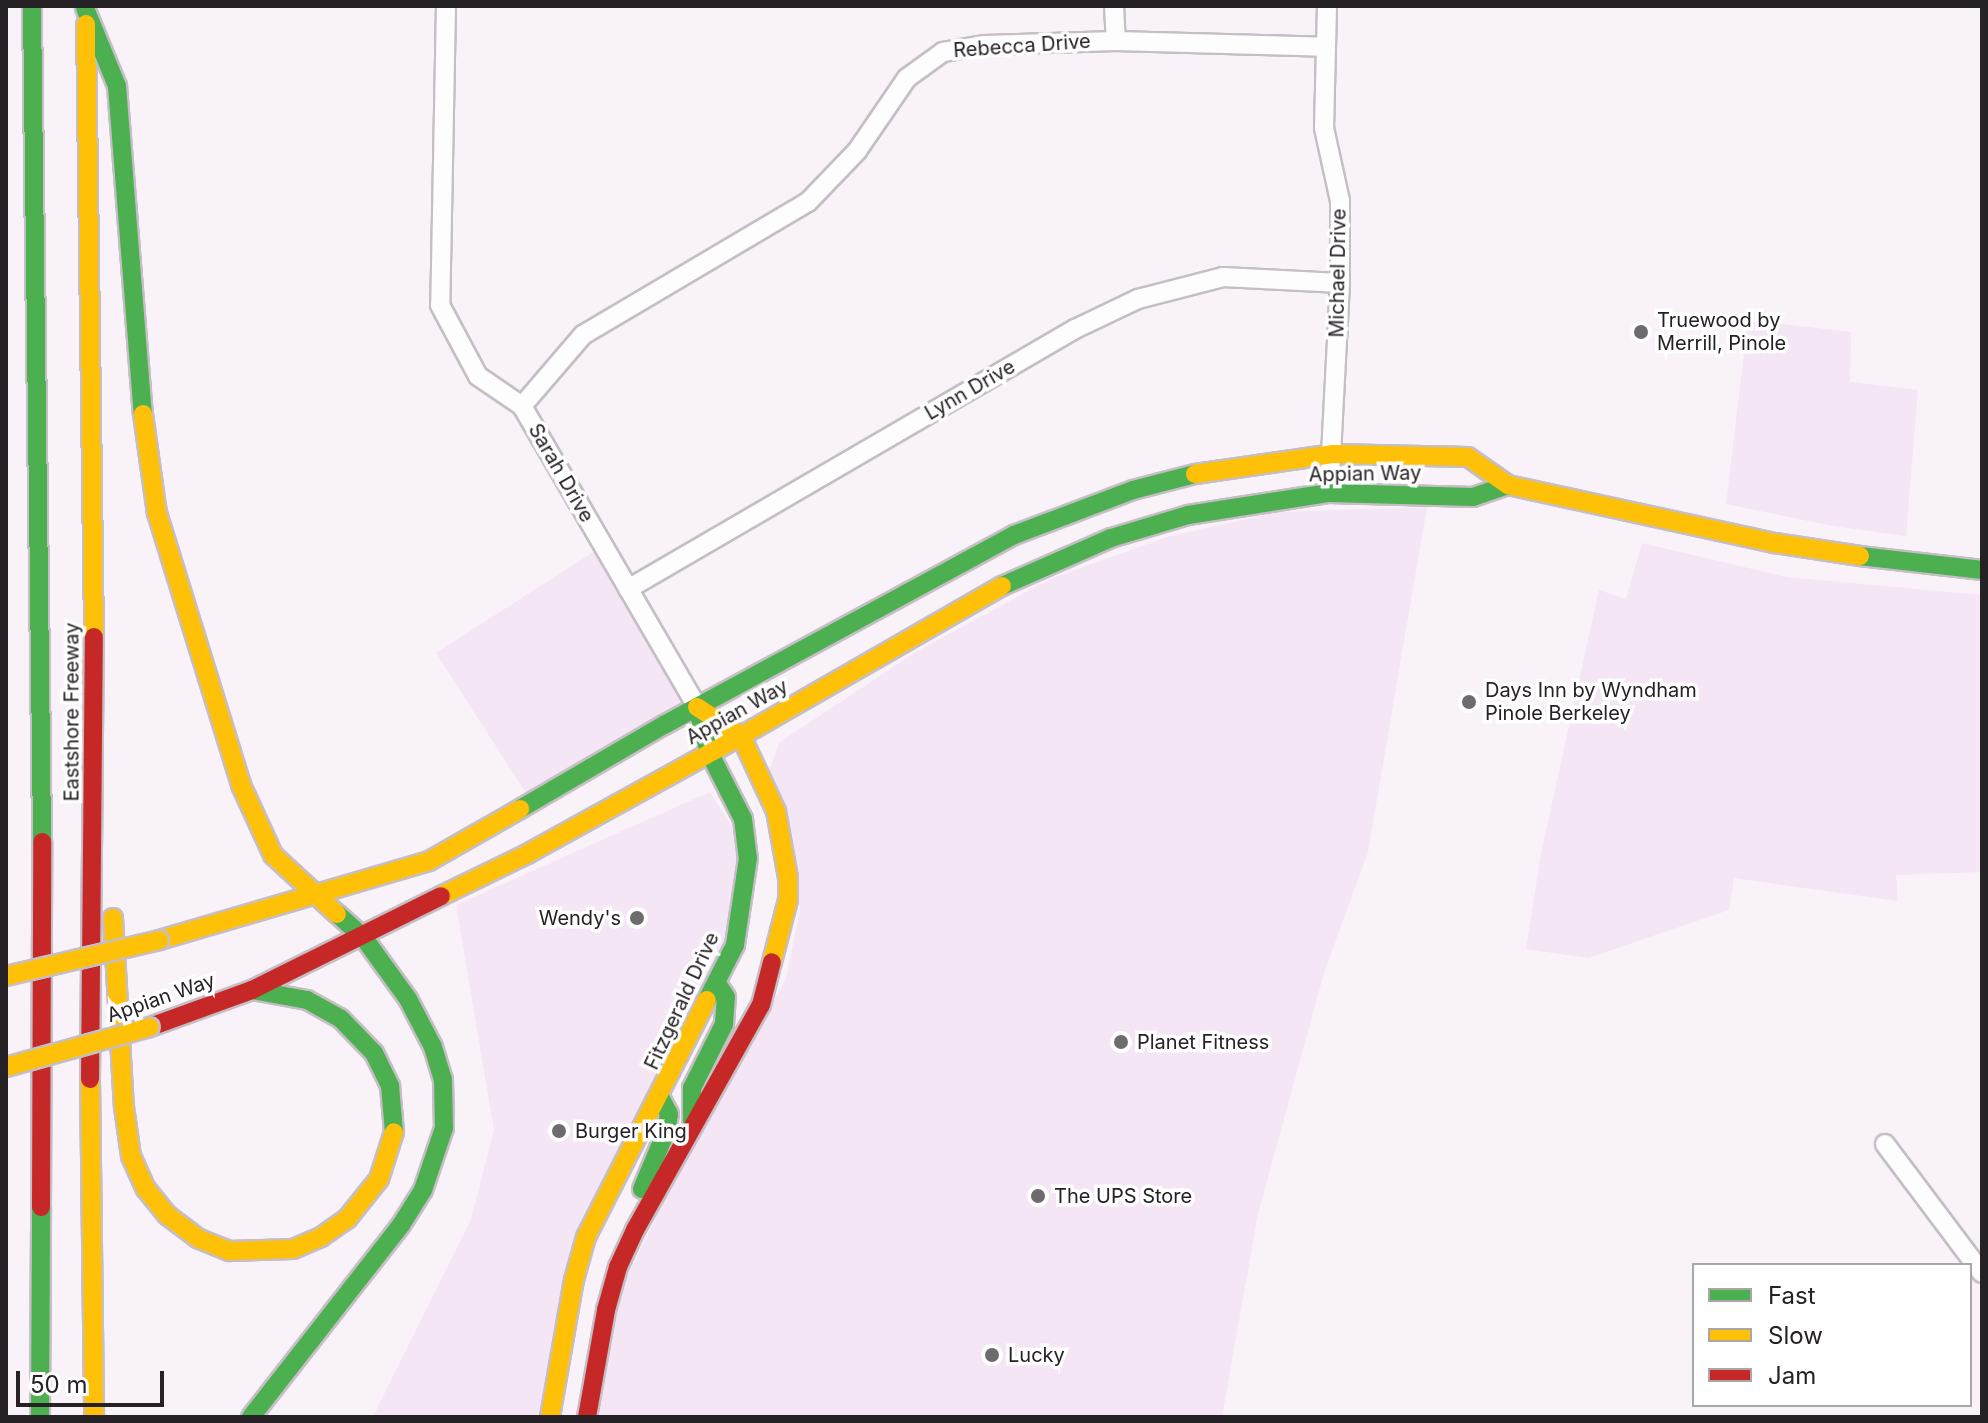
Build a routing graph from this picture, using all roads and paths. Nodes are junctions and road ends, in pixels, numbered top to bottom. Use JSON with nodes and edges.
{"nodes":[{"id":1,"x":32,"y":6,"type":"edge"},
{"id":2,"x":446,"y":6,"type":"edge"},
{"id":3,"x":1114,"y":6,"type":"edge"},
{"id":4,"x":1327,"y":6,"type":"edge"},
{"id":5,"x":85,"y":7,"type":"edge"},
{"id":6,"x":1116,"y":41,"type":"junction"},
{"id":7,"x":1325,"y":47,"type":"junction"},
{"id":8,"x":1340,"y":283,"type":"junction"},
{"id":9,"x":522,"y":406,"type":"junction"},
{"id":10,"x":1333,"y":454,"type":"junction"},
{"id":11,"x":1508,"y":485,"type":"junction"},
{"id":12,"x":1329,"y":493,"type":"junction"},
{"id":13,"x":1982,"y":570,"type":"edge"},
{"id":14,"x":628,"y":589,"type":"junction"},
{"id":15,"x":697,"y":707,"type":"junction"},
{"id":16,"x":741,"y":736,"type":"junction"},
{"id":17,"x":95,"y":747,"type":"junction"},
{"id":18,"x":709,"y":752,"type":"junction"},
{"id":19,"x":317,"y":896,"type":"junction"},
{"id":20,"x":364,"y":938,"type":"junction"},
{"id":21,"x":6,"y":976,"type":"edge"},
{"id":22,"x":718,"y":985,"type":"junction"},
{"id":23,"x":252,"y":990,"type":"junction"},
{"id":24,"x":6,"y":1067,"type":"edge"},
{"id":25,"x":660,"y":1097,"type":"junction"},
{"id":26,"x":692,"y":1128,"type":"junction"},
{"id":27,"x":1885,"y":1144,"type":"dead end"},
{"id":28,"x":635,"y":1230,"type":"junction"},
{"id":29,"x":1982,"y":1273,"type":"edge"},
{"id":30,"x":40,"y":1417,"type":"edge"},
{"id":31,"x":94,"y":1417,"type":"edge"},
{"id":32,"x":251,"y":1417,"type":"edge"},
{"id":33,"x":550,"y":1417,"type":"edge"},
{"id":34,"x":587,"y":1417,"type":"edge"}],
"edges":[{"from":1,"to":30,"type":"main road","name":"Eastshore Freeway"},
{"from":2,"to":9,"type":"street","name":"Sarah Drive"},
{"from":3,"to":6,"type":"street"},
{"from":4,"to":7,"type":"street","name":"Michael Drive"},
{"from":5,"to":17,"type":"main road","name":"Eastshore Freeway"},
{"from":5,"to":19,"type":"main road"},
{"from":6,"to":7,"type":"street","name":"Rebecca Drive"},
{"from":6,"to":9,"type":"street","name":"Rebecca Drive"},
{"from":7,"to":8,"type":"street","name":"Michael Drive"},
{"from":8,"to":10,"type":"street","name":"Michael Drive"},
{"from":8,"to":14,"type":"street","name":"Lynn Drive"},
{"from":9,"to":14,"type":"street","name":"Sarah Drive"},
{"from":10,"to":11,"type":"main road","name":"Appian Way"},
{"from":10,"to":12,"type":"street","name":"Michael Drive"},
{"from":10,"to":15,"type":"main road","name":"Appian Way"},
{"from":11,"to":12,"type":"main road","name":"Appian Way"},
{"from":11,"to":13,"type":"main road","name":"Appian Way"},
{"from":12,"to":16,"type":"main road","name":"Appian Way"},
{"from":14,"to":15,"type":"street","name":"Sarah Drive"},
{"from":15,"to":16,"type":"main road"},
{"from":15,"to":18,"type":"main road","name":"Fitzgerald Drive"},
{"from":15,"to":19,"type":"main road","name":"Appian Way"},
{"from":16,"to":18,"type":"main road","name":"Appian Way"},
{"from":16,"to":26,"type":"main road"},
{"from":17,"to":23,"type":"main road"},
{"from":17,"to":31,"type":"main road","name":"Eastshore Freeway"},
{"from":18,"to":20,"type":"main road","name":"Appian Way"},
{"from":18,"to":22,"type":"main road","name":"Fitzgerald Drive"},
{"from":19,"to":20,"type":"main road"},
{"from":19,"to":21,"type":"main road","name":"Appian Way","bridge":true},
{"from":20,"to":23,"type":"main road","name":"Appian Way"},
{"from":20,"to":32,"type":"main road"},
{"from":22,"to":25,"type":"main road","name":"Fitzgerald Drive"},
{"from":22,"to":26,"type":"main road"},
{"from":23,"to":24,"type":"main road","name":"Appian Way","bridge":true},
{"from":25,"to":28,"type":"main road"},
{"from":25,"to":33,"type":"main road","name":"Fitzgerald Drive"},
{"from":26,"to":28,"type":"main road"},
{"from":27,"to":29,"type":"street"},
{"from":28,"to":34,"type":"main road"}]}
